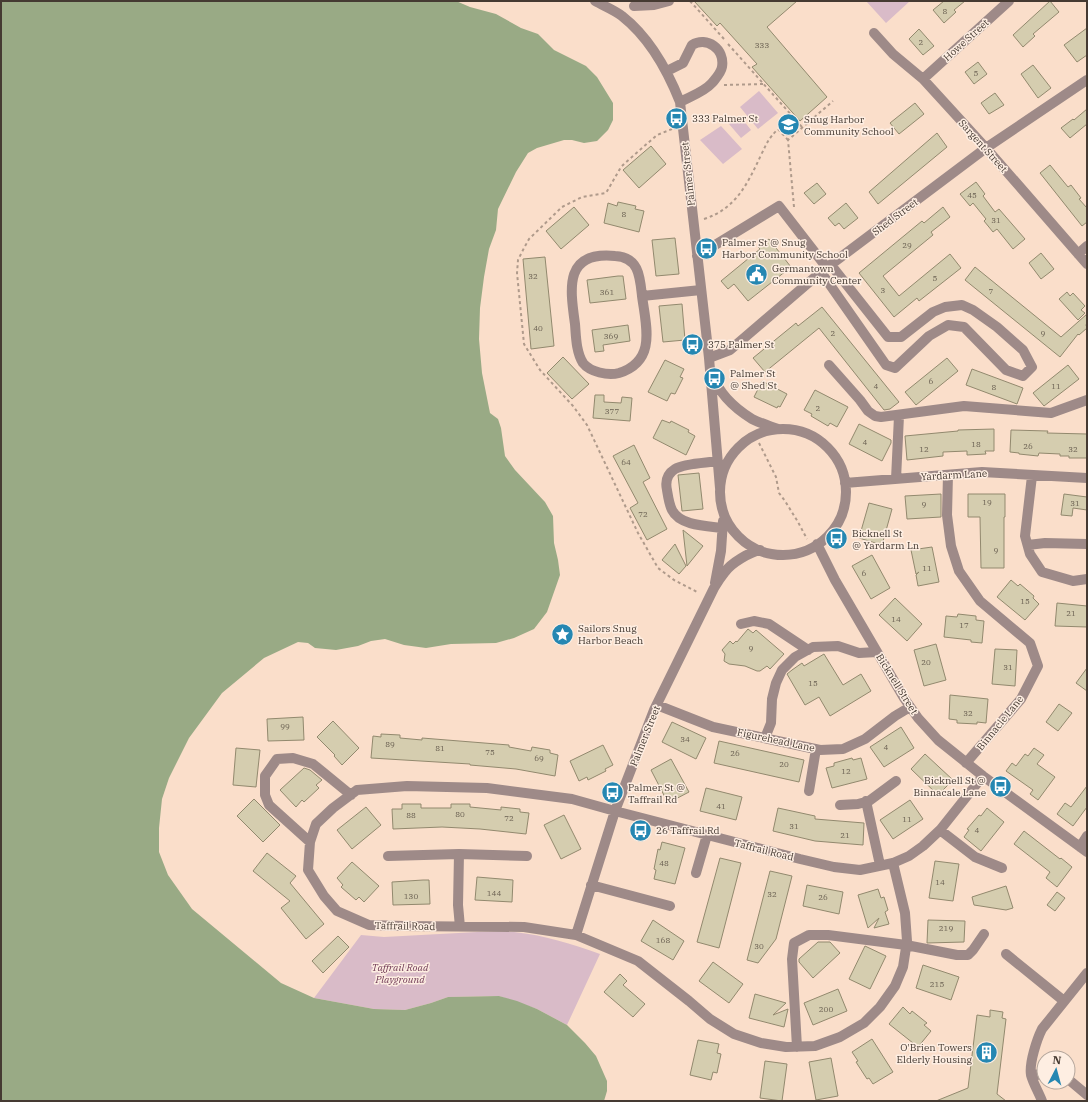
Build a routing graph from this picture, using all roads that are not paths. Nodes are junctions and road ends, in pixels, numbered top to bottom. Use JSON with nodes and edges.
{"nodes":[{"id":1,"x":595,"y":1,"type":"edge"},
{"id":2,"x":669,"y":1,"type":"edge"},
{"id":3,"x":1008,"y":1,"type":"edge"},
{"id":4,"x":634,"y":3,"type":"edge"},
{"id":5,"x":622,"y":16,"type":"junction"},
{"id":6,"x":874,"y":33,"type":"dead end"},
{"id":7,"x":667,"y":71,"type":"junction"},
{"id":8,"x":923,"y":78,"type":"junction"},
{"id":9,"x":1087,"y":80,"type":"edge"},
{"id":10,"x":680,"y":102,"type":"junction"},
{"id":11,"x":986,"y":148,"type":"junction"},
{"id":12,"x":1087,"y":246,"type":"edge"},
{"id":13,"x":1078,"y":254,"type":"junction"},
{"id":14,"x":697,"y":256,"type":"junction"},
{"id":15,"x":1087,"y":264,"type":"edge"},
{"id":16,"x":826,"y":268,"type":"junction"},
{"id":17,"x":700,"y":290,"type":"junction"},
{"id":18,"x":642,"y":296,"type":"junction"},
{"id":19,"x":709,"y":358,"type":"junction"},
{"id":20,"x":829,"y":365,"type":"dead end"},
{"id":21,"x":1087,"y":400,"type":"edge"},
{"id":22,"x":899,"y":416,"type":"junction"},
{"id":23,"x":778,"y":429,"type":"junction"},
{"id":24,"x":718,"y":461,"type":"junction"},
{"id":25,"x":948,"y":475,"type":"junction"},
{"id":26,"x":1032,"y":476,"type":"junction"},
{"id":27,"x":1087,"y":478,"type":"edge"},
{"id":28,"x":896,"y":479,"type":"junction"},
{"id":29,"x":845,"y":483,"type":"junction"},
{"id":30,"x":720,"y":488,"type":"junction"},
{"id":31,"x":723,"y":511,"type":"junction"},
{"id":32,"x":723,"y":528,"type":"junction"},
{"id":33,"x":812,"y":543,"type":"junction"},
{"id":34,"x":1087,"y":544,"type":"edge"},
{"id":35,"x":1028,"y":545,"type":"junction"},
{"id":36,"x":760,"y":550,"type":"junction"},
{"id":37,"x":1087,"y":579,"type":"edge"},
{"id":38,"x":714,"y":588,"type":"junction"},
{"id":39,"x":741,"y":624,"type":"dead end"},
{"id":40,"x":808,"y":650,"type":"junction"},
{"id":41,"x":877,"y":652,"type":"junction"},
{"id":42,"x":657,"y":705,"type":"junction"},
{"id":43,"x":910,"y":707,"type":"junction"},
{"id":44,"x":765,"y":738,"type":"junction"},
{"id":45,"x":816,"y":749,"type":"junction"},
{"id":46,"x":966,"y":763,"type":"junction"},
{"id":47,"x":983,"y":776,"type":"junction"},
{"id":48,"x":896,"y":781,"type":"dead end"},
{"id":49,"x":809,"y":791,"type":"dead end"},
{"id":50,"x":351,"y":795,"type":"junction"},
{"id":51,"x":866,"y":802,"type":"junction"},
{"id":52,"x":840,"y":805,"type":"dead end"},
{"id":53,"x":614,"y":811,"type":"junction"},
{"id":54,"x":940,"y":830,"type":"junction"},
{"id":55,"x":707,"y":835,"type":"junction"},
{"id":56,"x":1087,"y":836,"type":"edge"},
{"id":57,"x":310,"y":842,"type":"junction"},
{"id":58,"x":1083,"y":849,"type":"edge"},
{"id":59,"x":459,"y":854,"type":"junction"},
{"id":60,"x":388,"y":856,"type":"dead end"},
{"id":61,"x":527,"y":856,"type":"dead end"},
{"id":62,"x":893,"y":863,"type":"junction"},
{"id":63,"x":880,"y":865,"type":"junction"},
{"id":64,"x":1002,"y":868,"type":"dead end"},
{"id":65,"x":696,"y":873,"type":"dead end"},
{"id":66,"x":592,"y":885,"type":"junction"},
{"id":67,"x":670,"y":906,"type":"dead end"},
{"id":68,"x":460,"y":927,"type":"junction"},
{"id":69,"x":576,"y":934,"type":"junction"},
{"id":70,"x":984,"y":934,"type":"dead end"},
{"id":71,"x":906,"y":945,"type":"junction"},
{"id":72,"x":1006,"y":954,"type":"dead end"},
{"id":73,"x":1087,"y":973,"type":"edge"},
{"id":74,"x":1064,"y":1001,"type":"junction"},
{"id":75,"x":797,"y":1047,"type":"junction"},
{"id":76,"x":1031,"y":1074,"type":"junction"},
{"id":77,"x":1036,"y":1074,"type":"edge"},
{"id":78,"x":1076,"y":1086,"type":"edge"},
{"id":79,"x":1087,"y":1095,"type":"edge"},
{"id":80,"x":1042,"y":1101,"type":"edge"}],
"edges":[{"from":1,"to":5,"type":"street","name":"Palmer Street"},
{"from":2,"to":4,"type":"street"},
{"from":3,"to":8,"type":"street","name":"Howe Street"},
{"from":4,"to":5,"type":"street"},
{"from":5,"to":7,"type":"street","name":"Palmer Street"},
{"from":6,"to":8,"type":"street","name":"Sargent Street"},
{"from":7,"to":10,"type":"street","name":"Palmer Street"},
{"from":7,"to":10,"type":"street"},
{"from":8,"to":11,"type":"street","name":"Sargent Street"},
{"from":9,"to":11,"type":"street","name":"Shed Street"},
{"from":10,"to":14,"type":"street","name":"Palmer Street"},
{"from":11,"to":13,"type":"street","name":"Sargent Street"},
{"from":11,"to":16,"type":"street","name":"Shed Street"},
{"from":12,"to":13,"type":"street"},
{"from":13,"to":15,"type":"street","name":"Sargent Street"},
{"from":14,"to":16,"type":"street"},
{"from":14,"to":17,"type":"street","name":"Palmer Street"},
{"from":16,"to":16,"type":"street"},
{"from":16,"to":19,"type":"street","name":"Shed Street"},
{"from":17,"to":18,"type":"street"},
{"from":17,"to":19,"type":"street","name":"Palmer Street"},
{"from":18,"to":18,"type":"street"},
{"from":19,"to":23,"type":"street","name":"Palmer Street"},
{"from":19,"to":24,"type":"street","name":"Palmer Street"},
{"from":20,"to":22,"type":"street"},
{"from":21,"to":22,"type":"street"},
{"from":22,"to":28,"type":"street"},
{"from":23,"to":29,"type":"street"},
{"from":23,"to":30,"type":"street"},
{"from":24,"to":30,"type":"street","name":"Palmer Street"},
{"from":24,"to":32,"type":"street"},
{"from":25,"to":26,"type":"street","name":"Yardarm Lane"},
{"from":25,"to":28,"type":"street","name":"Yardarm Lane"},
{"from":25,"to":46,"type":"street","name":"Binnacle Lane"},
{"from":26,"to":27,"type":"street","name":"Yardarm Lane"},
{"from":26,"to":35,"type":"street"},
{"from":28,"to":29,"type":"street","name":"Yardarm Lane"},
{"from":29,"to":33,"type":"street"},
{"from":30,"to":31,"type":"street"},
{"from":31,"to":32,"type":"street","name":"Palmer Street"},
{"from":31,"to":36,"type":"street"},
{"from":32,"to":38,"type":"street","name":"Palmer Street"},
{"from":33,"to":36,"type":"street"},
{"from":33,"to":41,"type":"street","name":"Bicknell Street"},
{"from":34,"to":35,"type":"street"},
{"from":35,"to":37,"type":"street"},
{"from":36,"to":38,"type":"street","name":"Palmer Street"},
{"from":38,"to":42,"type":"street","name":"Palmer Street"},
{"from":39,"to":40,"type":"street"},
{"from":40,"to":41,"type":"street"},
{"from":40,"to":44,"type":"street"},
{"from":41,"to":43,"type":"street","name":"Bicknell Street"},
{"from":42,"to":44,"type":"street","name":"Figurehead Lane"},
{"from":42,"to":53,"type":"street","name":"Palmer Street"},
{"from":43,"to":45,"type":"street","name":"Figurehead Lane"},
{"from":43,"to":46,"type":"street","name":"Bicknell Street"},
{"from":44,"to":45,"type":"street","name":"Figurehead Lane"},
{"from":45,"to":49,"type":"street"},
{"from":46,"to":47,"type":"street","name":"Bicknell Street"},
{"from":47,"to":54,"type":"street","name":"Taffrail Road"},
{"from":47,"to":58,"type":"street","name":"Bicknell Street"},
{"from":48,"to":51,"type":"street"},
{"from":50,"to":53,"type":"street","name":"Taffrail Road"},
{"from":50,"to":57,"type":"street","name":"Taffrail Road"},
{"from":50,"to":57,"type":"street"},
{"from":51,"to":52,"type":"street"},
{"from":51,"to":63,"type":"street"},
{"from":53,"to":55,"type":"street","name":"Taffrail Road"},
{"from":53,"to":66,"type":"street","name":"Palmer Street"},
{"from":54,"to":62,"type":"street","name":"Taffrail Road"},
{"from":54,"to":64,"type":"street"},
{"from":55,"to":63,"type":"street","name":"Taffrail Road"},
{"from":55,"to":65,"type":"street"},
{"from":56,"to":58,"type":"street"},
{"from":57,"to":68,"type":"street","name":"Taffrail Road"},
{"from":59,"to":60,"type":"street"},
{"from":59,"to":61,"type":"street"},
{"from":59,"to":68,"type":"street"},
{"from":62,"to":63,"type":"street","name":"Taffrail Road"},
{"from":62,"to":71,"type":"street","name":"Taffrail Road"},
{"from":66,"to":67,"type":"street"},
{"from":66,"to":69,"type":"street","name":"Palmer Street"},
{"from":68,"to":69,"type":"street","name":"Taffrail Road"},
{"from":69,"to":75,"type":"street","name":"Taffrail Road"},
{"from":70,"to":71,"type":"street"},
{"from":71,"to":75,"type":"street","name":"Taffrail Road"},
{"from":71,"to":75,"type":"street"},
{"from":72,"to":74,"type":"street"},
{"from":73,"to":74,"type":"street"},
{"from":74,"to":76,"type":"street"},
{"from":76,"to":77,"type":"street"},
{"from":76,"to":80,"type":"street"},
{"from":78,"to":79,"type":"street"}]}
